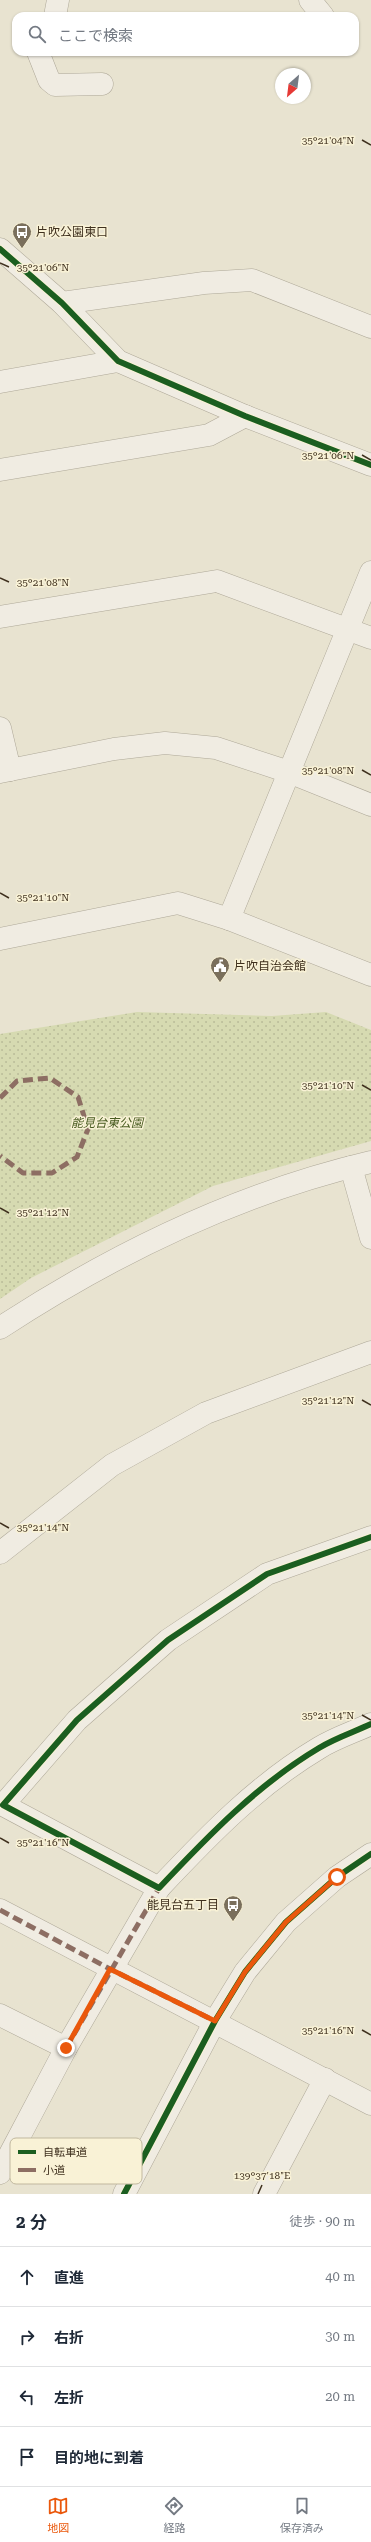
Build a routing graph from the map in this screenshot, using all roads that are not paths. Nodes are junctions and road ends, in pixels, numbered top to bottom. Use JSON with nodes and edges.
{"nodes":[{"id":1,"x":58,"y":0,"type":"edge"},
{"id":2,"x":310,"y":0,"type":"edge"},
{"id":3,"x":56,"y":12,"type":"edge"},
{"id":4,"x":320,"y":12,"type":"edge"},
{"id":5,"x":40,"y":56,"type":"edge"},
{"id":6,"x":102,"y":84,"type":"dead end"},
{"id":7,"x":0,"y":249,"type":"edge"},
{"id":8,"x":62,"y":303,"type":"junction"},
{"id":9,"x":371,"y":327,"type":"edge"},
{"id":10,"x":118,"y":361,"type":"junction"},
{"id":11,"x":0,"y":382,"type":"edge"},
{"id":12,"x":245,"y":416,"type":"junction"},
{"id":13,"x":371,"y":465,"type":"edge"},
{"id":14,"x":0,"y":470,"type":"edge"},
{"id":15,"x":371,"y":572,"type":"edge"},
{"id":16,"x":0,"y":617,"type":"edge"},
{"id":17,"x":348,"y":629,"type":"junction"},
{"id":18,"x":371,"y":638,"type":"edge"},
{"id":19,"x":0,"y":728,"type":"edge"},
{"id":20,"x":5,"y":771,"type":"edge"},
{"id":21,"x":289,"y":772,"type":"junction"},
{"id":22,"x":371,"y":805,"type":"edge"},
{"id":23,"x":229,"y":919,"type":"junction"},
{"id":24,"x":0,"y":939,"type":"edge"},
{"id":25,"x":371,"y":976,"type":"edge"},
{"id":26,"x":361,"y":1164,"type":"edge"},
{"id":27,"x":371,"y":1238,"type":"edge"},
{"id":28,"x":0,"y":1328,"type":"edge"},
{"id":29,"x":371,"y":1352,"type":"edge"},
{"id":30,"x":371,"y":1537,"type":"edge"},
{"id":31,"x":0,"y":1552,"type":"edge"},
{"id":32,"x":371,"y":1724,"type":"edge"},
{"id":33,"x":371,"y":1854,"type":"edge"},
{"id":34,"x":159,"y":1888,"type":"junction"},
{"id":35,"x":0,"y":1910,"type":"edge"},
{"id":36,"x":110,"y":1969,"type":"junction"},
{"id":37,"x":0,"y":2015,"type":"edge"},
{"id":38,"x":215,"y":2021,"type":"junction"},
{"id":39,"x":66,"y":2048,"type":"junction"},
{"id":40,"x":325,"y":2079,"type":"junction"},
{"id":41,"x":371,"y":2104,"type":"edge"},
{"id":42,"x":18,"y":2138,"type":"edge"},
{"id":43,"x":10,"y":2154,"type":"edge"},
{"id":44,"x":142,"y":2160,"type":"edge"},
{"id":45,"x":0,"y":2173,"type":"edge"},
{"id":46,"x":129,"y":2184,"type":"edge"},
{"id":47,"x":124,"y":2194,"type":"edge"},
{"id":48,"x":264,"y":2194,"type":"edge"}],
"edges":[{"from":1,"to":3,"type":"street"},
{"from":2,"to":4,"type":"street"},
{"from":5,"to":6,"type":"street"},
{"from":7,"to":8,"type":"street"},
{"from":8,"to":9,"type":"street"},
{"from":8,"to":10,"type":"street"},
{"from":10,"to":11,"type":"street"},
{"from":10,"to":12,"type":"street"},
{"from":12,"to":13,"type":"street"},
{"from":12,"to":14,"type":"street"},
{"from":15,"to":17,"type":"street"},
{"from":16,"to":17,"type":"street"},
{"from":17,"to":18,"type":"street"},
{"from":17,"to":21,"type":"street"},
{"from":19,"to":20,"type":"street"},
{"from":20,"to":21,"type":"street"},
{"from":21,"to":22,"type":"street"},
{"from":21,"to":23,"type":"street"},
{"from":23,"to":24,"type":"street"},
{"from":23,"to":25,"type":"street"},
{"from":26,"to":27,"type":"street"},
{"from":26,"to":28,"type":"street"},
{"from":29,"to":31,"type":"street"},
{"from":30,"to":34,"type":"street"},
{"from":32,"to":34,"type":"street"},
{"from":33,"to":38,"type":"street"},
{"from":34,"to":36,"type":"street"},
{"from":35,"to":36,"type":"street"},
{"from":36,"to":38,"type":"street"},
{"from":36,"to":39,"type":"street"},
{"from":37,"to":39,"type":"street"},
{"from":38,"to":40,"type":"street"},
{"from":38,"to":44,"type":"street"},
{"from":39,"to":42,"type":"street"},
{"from":40,"to":41,"type":"street"},
{"from":40,"to":48,"type":"street"},
{"from":43,"to":45,"type":"street"},
{"from":46,"to":47,"type":"street"}]}
